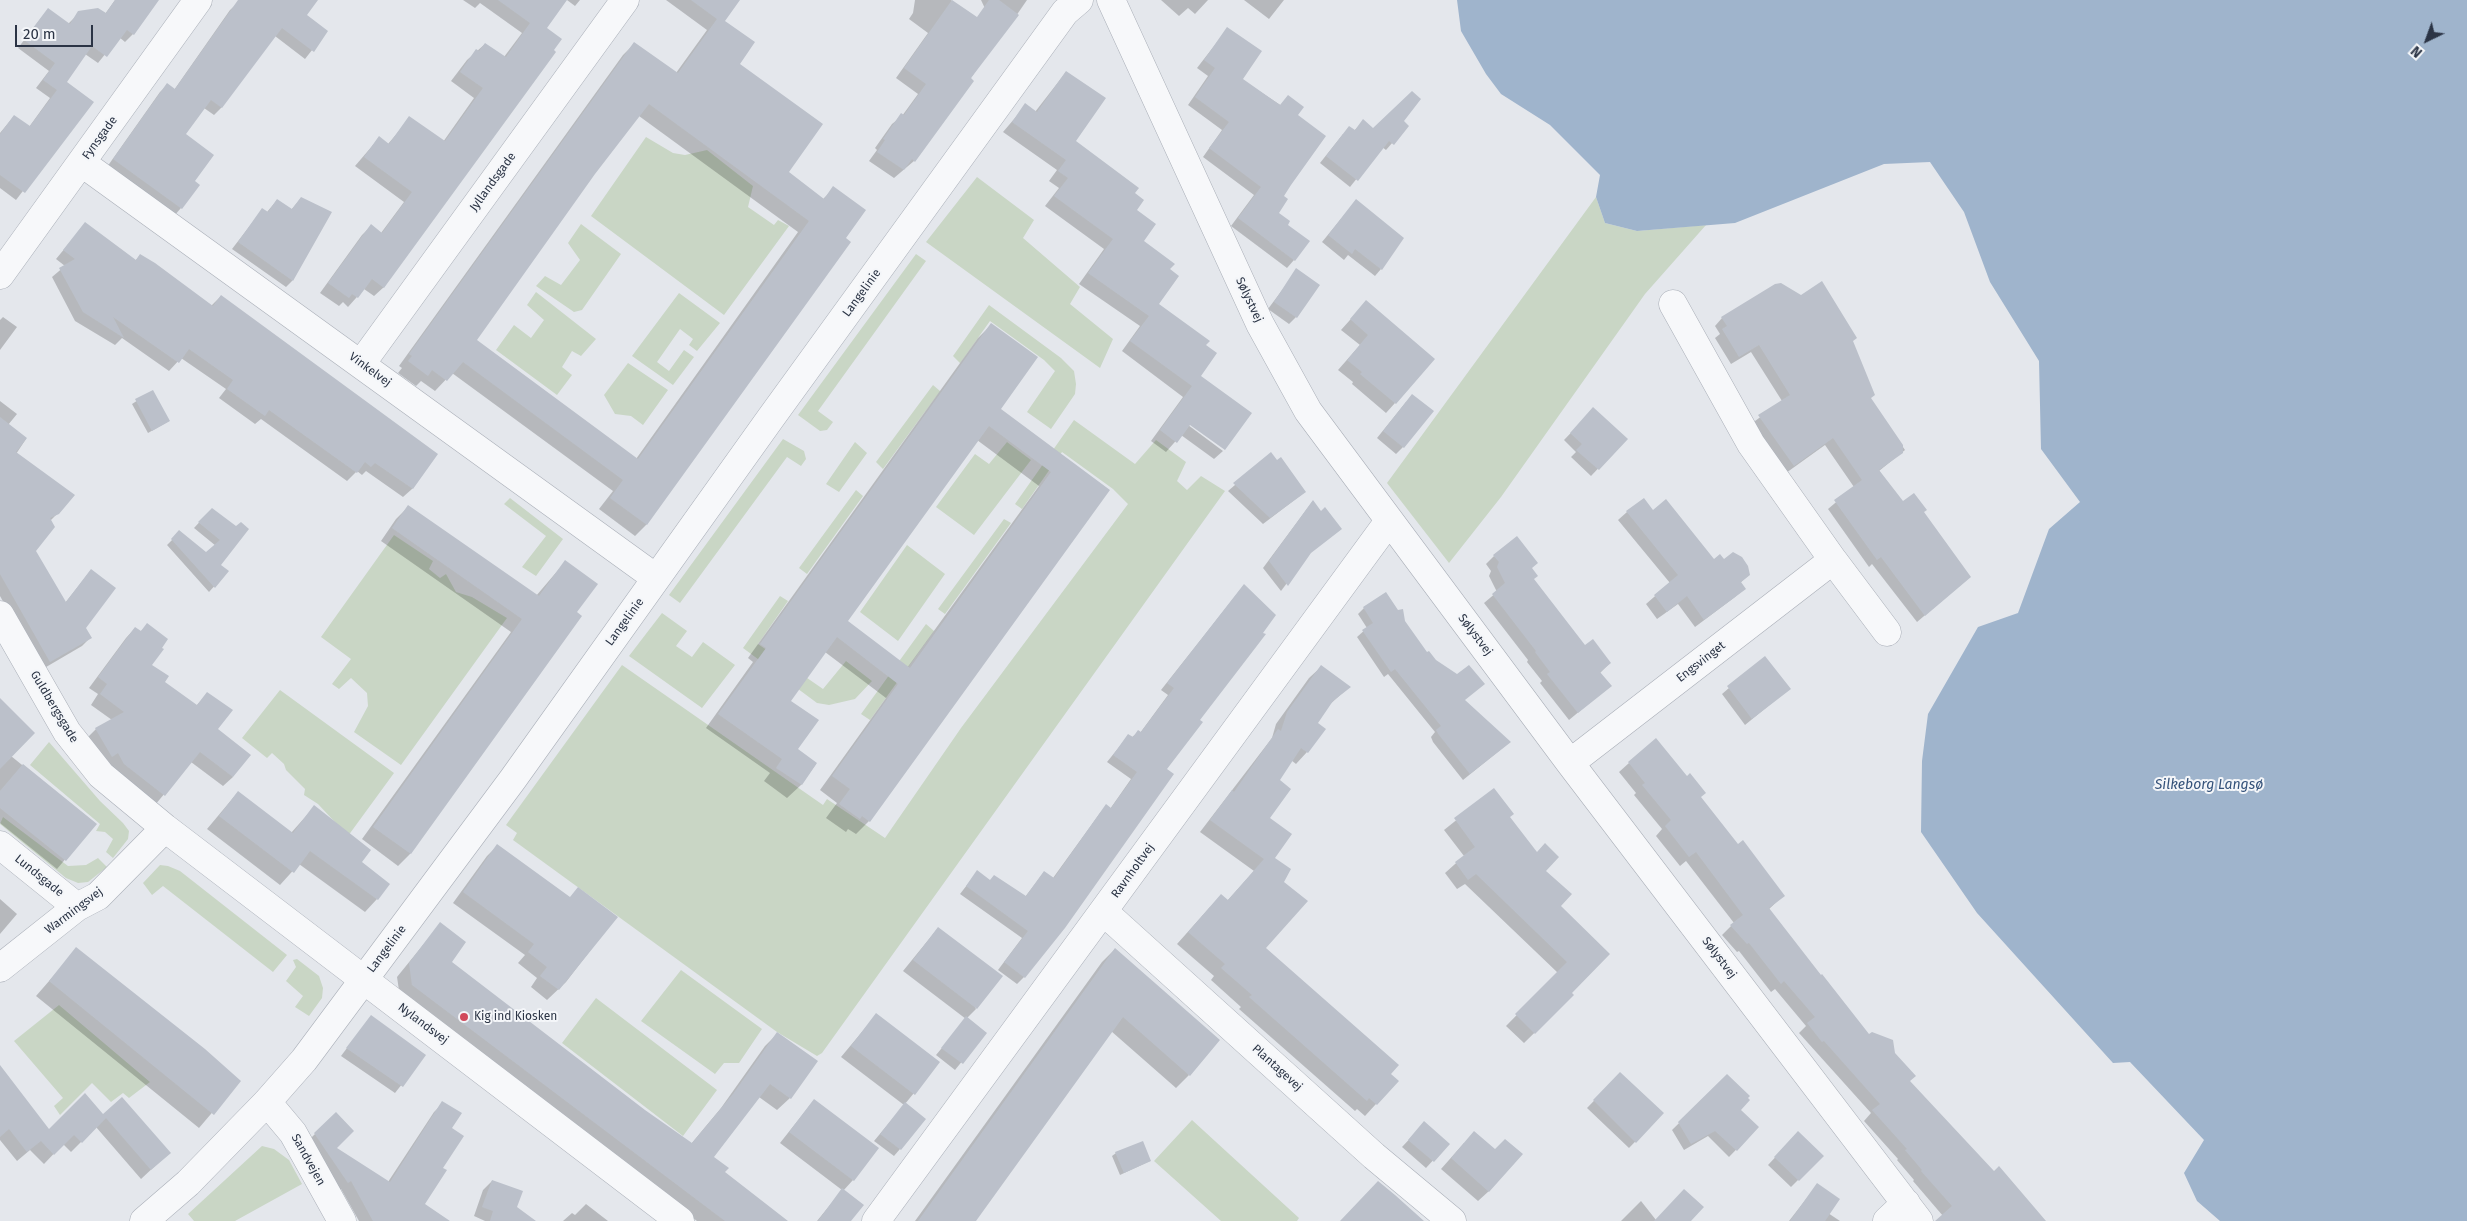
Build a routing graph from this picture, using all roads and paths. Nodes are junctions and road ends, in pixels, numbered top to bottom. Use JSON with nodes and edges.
{"nodes":[{"id":1,"x":198,"y":0,"type":"edge"},
{"id":2,"x":625,"y":0,"type":"edge"},
{"id":3,"x":1079,"y":0,"type":"edge"},
{"id":4,"x":1111,"y":0,"type":"edge"},
{"id":5,"x":82,"y":163,"type":"junction"},
{"id":6,"x":0,"y":275,"type":"edge"},
{"id":7,"x":1673,"y":304,"type":"dead end"},
{"id":8,"x":361,"y":364,"type":"junction"},
{"id":9,"x":1389,"y":521,"type":"junction"},
{"id":10,"x":1832,"y":560,"type":"junction"},
{"id":11,"x":656,"y":578,"type":"junction"},
{"id":12,"x":0,"y":615,"type":"edge"},
{"id":13,"x":1887,"y":632,"type":"dead end"},
{"id":14,"x":1570,"y":763,"type":"junction"},
{"id":15,"x":165,"y":828,"type":"junction"},
{"id":16,"x":0,"y":845,"type":"edge"},
{"id":17,"x":77,"y":907,"type":"junction"},
{"id":18,"x":1104,"y":912,"type":"junction"},
{"id":19,"x":0,"y":968,"type":"edge"},
{"id":20,"x":364,"y":980,"type":"junction"},
{"id":21,"x":267,"y":1102,"type":"junction"},
{"id":22,"x":1904,"y":1215,"type":"edge"},
{"id":23,"x":144,"y":1221,"type":"edge"},
{"id":24,"x":342,"y":1221,"type":"edge"},
{"id":25,"x":680,"y":1221,"type":"edge"},
{"id":26,"x":876,"y":1221,"type":"edge"},
{"id":27,"x":1452,"y":1221,"type":"edge"}],
"edges":[{"from":1,"to":5,"type":"street","name":"Fynsgade"},
{"from":2,"to":8,"type":"street","name":"Jyllandsgade"},
{"from":3,"to":11,"type":"street","name":"Langelinie"},
{"from":4,"to":9,"type":"street","name":"Sølystvej"},
{"from":5,"to":6,"type":"street","name":"Fynsgade"},
{"from":5,"to":8,"type":"street","name":"Vinkelvej"},
{"from":7,"to":10,"type":"street"},
{"from":8,"to":11,"type":"street","name":"Vinkelvej"},
{"from":9,"to":14,"type":"street","name":"Sølystvej"},
{"from":9,"to":18,"type":"street","name":"Ravnholtvej"},
{"from":10,"to":13,"type":"street"},
{"from":10,"to":14,"type":"street","name":"Engsvinget"},
{"from":11,"to":20,"type":"street","name":"Langelinie"},
{"from":12,"to":15,"type":"street","name":"Guldbergsgade"},
{"from":14,"to":22,"type":"street","name":"Sølystvej"},
{"from":15,"to":17,"type":"street","name":"Warmingsvej"},
{"from":15,"to":20,"type":"street","name":"Nylandsvej"},
{"from":16,"to":17,"type":"street","name":"Lundsgade"},
{"from":17,"to":19,"type":"street","name":"Warmingsvej"},
{"from":18,"to":26,"type":"street","name":"Ravnholtvej"},
{"from":18,"to":27,"type":"street","name":"Plantagevej"},
{"from":20,"to":21,"type":"street","name":"Langelinie"},
{"from":20,"to":25,"type":"street","name":"Nylandsvej"},
{"from":21,"to":23,"type":"street","name":"Langelinie"},
{"from":21,"to":24,"type":"street","name":"Sandvejen"}]}
